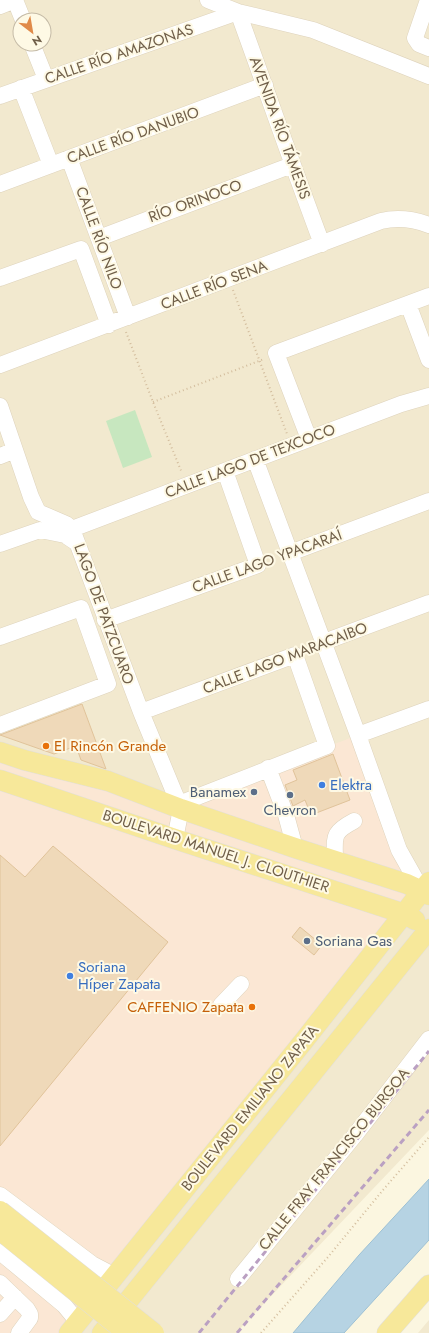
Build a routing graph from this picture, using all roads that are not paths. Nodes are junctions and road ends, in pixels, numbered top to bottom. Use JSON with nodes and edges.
{"nodes":[{"id":1,"x":15,"y":0,"type":"edge"},
{"id":2,"x":208,"y":0,"type":"edge"},
{"id":3,"x":428,"y":0,"type":"edge"},
{"id":4,"x":0,"y":6,"type":"edge"},
{"id":5,"x":20,"y":12,"type":"edge"},
{"id":6,"x":238,"y":12,"type":"junction"},
{"id":7,"x":429,"y":48,"type":"edge"},
{"id":8,"x":35,"y":52,"type":"edge"},
{"id":9,"x":429,"y":76,"type":"edge"},
{"id":10,"x":46,"y":79,"type":"junction"},
{"id":11,"x":265,"y":86,"type":"junction"},
{"id":12,"x":21,"y":88,"type":"junction"},
{"id":13,"x":0,"y":96,"type":"edge"},
{"id":14,"x":69,"y":158,"type":"junction"},
{"id":15,"x":51,"y":165,"type":"junction"},
{"id":16,"x":292,"y":165,"type":"junction"},
{"id":17,"x":0,"y":184,"type":"edge"},
{"id":18,"x":429,"y":225,"type":"edge"},
{"id":19,"x":99,"y":238,"type":"junction"},
{"id":20,"x":322,"y":244,"type":"junction"},
{"id":21,"x":0,"y":278,"type":"edge"},
{"id":22,"x":429,"y":296,"type":"edge"},
{"id":23,"x":408,"y":304,"type":"junction"},
{"id":24,"x":120,"y":321,"type":"junction"},
{"id":25,"x":429,"y":360,"type":"edge"},
{"id":26,"x":0,"y":365,"type":"edge"},
{"id":27,"x":429,"y":396,"type":"edge"},
{"id":28,"x":0,"y":406,"type":"edge"},
{"id":29,"x":309,"y":439,"type":"junction"},
{"id":30,"x":15,"y":450,"type":"junction"},
{"id":31,"x":0,"y":456,"type":"edge"},
{"id":32,"x":255,"y":459,"type":"junction"},
{"id":33,"x":225,"y":471,"type":"junction"},
{"id":34,"x":429,"y":501,"type":"edge"},
{"id":35,"x":38,"y":512,"type":"junction"},
{"id":36,"x":49,"y":531,"type":"junction"},
{"id":37,"x":75,"y":536,"type":"junction"},
{"id":38,"x":0,"y":544,"type":"edge"},
{"id":39,"x":290,"y":553,"type":"junction"},
{"id":40,"x":429,"y":603,"type":"edge"},
{"id":41,"x":105,"y":620,"type":"junction"},
{"id":42,"x":0,"y":637,"type":"edge"},
{"id":43,"x":324,"y":642,"type":"junction"},
{"id":44,"x":429,"y":709,"type":"edge"},
{"id":45,"x":141,"y":712,"type":"junction"},
{"id":46,"x":0,"y":725,"type":"edge"},
{"id":47,"x":358,"y":735,"type":"junction"},
{"id":48,"x":1,"y":755,"type":"edge"},
{"id":49,"x":24,"y":760,"type":"junction"},
{"id":50,"x":268,"y":768,"type":"junction"},
{"id":51,"x":2,"y":784,"type":"edge"},
{"id":52,"x":180,"y":807,"type":"junction"},
{"id":53,"x":354,"y":821,"type":"dead end"},
{"id":54,"x":175,"y":839,"type":"junction"},
{"id":55,"x":295,"y":848,"type":"junction"},
{"id":56,"x":335,"y":861,"type":"junction"},
{"id":57,"x":427,"y":889,"type":"edge"},
{"id":58,"x":405,"y":914,"type":"junction"},
{"id":59,"x":429,"y":928,"type":"edge"},
{"id":60,"x":241,"y":984,"type":"dead end"},
{"id":61,"x":221,"y":1005,"type":"dead end"},
{"id":62,"x":429,"y":1039,"type":"edge"},
{"id":63,"x":233,"y":1128,"type":"junction"},
{"id":64,"x":0,"y":1195,"type":"edge"},
{"id":65,"x":0,"y":1211,"type":"edge"},
{"id":66,"x":188,"y":1226,"type":"junction"},
{"id":67,"x":0,"y":1230,"type":"edge"},
{"id":68,"x":0,"y":1252,"type":"edge"},
{"id":69,"x":92,"y":1264,"type":"junction"},
{"id":70,"x":115,"y":1276,"type":"junction"},
{"id":71,"x":238,"y":1279,"type":"dead end"},
{"id":72,"x":0,"y":1283,"type":"edge"},
{"id":73,"x":429,"y":1285,"type":"edge"},
{"id":74,"x":15,"y":1297,"type":"junction"},
{"id":75,"x":64,"y":1305,"type":"junction"},
{"id":76,"x":0,"y":1314,"type":"edge"},
{"id":77,"x":74,"y":1328,"type":"edge"},
{"id":78,"x":18,"y":1333,"type":"edge"},
{"id":79,"x":102,"y":1333,"type":"edge"},
{"id":80,"x":127,"y":1333,"type":"edge"},
{"id":81,"x":154,"y":1333,"type":"edge"},
{"id":82,"x":387,"y":1333,"type":"edge"}],
"edges":[{"from":1,"to":4,"type":"street"},
{"from":1,"to":5,"type":"street"},
{"from":2,"to":6,"type":"street"},
{"from":3,"to":7,"type":"street"},
{"from":6,"to":9,"type":"street"},
{"from":6,"to":10,"type":"street","name":"CALLE RÍO AMAZONAS"},
{"from":6,"to":11,"type":"street","name":"AVENIDA RÍO TÁMESIS"},
{"from":8,"to":10,"type":"street"},
{"from":10,"to":12,"type":"street","name":"CALLE RÍO AMAZONAS"},
{"from":11,"to":14,"type":"street","name":"CALLE RÍO DANUBIO"},
{"from":11,"to":16,"type":"street","name":"AVENIDA RÍO TÁMESIS"},
{"from":12,"to":13,"type":"street","name":"CALLE RÍO AMAZONAS"},
{"from":12,"to":15,"type":"street"},
{"from":14,"to":15,"type":"street","name":"CALLE RÍO DANUBIO"},
{"from":14,"to":19,"type":"street","name":"CALLE RÍO NILO"},
{"from":15,"to":17,"type":"street","name":"CALLE RÍO DANUBIO"},
{"from":16,"to":19,"type":"street","name":"RÍO ORINOCO"},
{"from":16,"to":20,"type":"street","name":"AVENIDA RÍO TÁMESIS"},
{"from":18,"to":20,"type":"street","name":"CALLE RÍO SENA"},
{"from":19,"to":24,"type":"street","name":"CALLE RÍO NILO"},
{"from":20,"to":24,"type":"street","name":"CALLE RÍO SENA"},
{"from":21,"to":24,"type":"street","name":"CALLE RÍO NILO"},
{"from":22,"to":23,"type":"street"},
{"from":23,"to":25,"type":"street"},
{"from":23,"to":29,"type":"street"},
{"from":24,"to":26,"type":"street","name":"CALLE RÍO SENA"},
{"from":27,"to":29,"type":"street","name":"CALLE LAGO DE TEXCOCO"},
{"from":28,"to":30,"type":"street"},
{"from":29,"to":32,"type":"street","name":"CALLE LAGO DE TEXCOCO"},
{"from":30,"to":31,"type":"street"},
{"from":30,"to":35,"type":"street"},
{"from":32,"to":33,"type":"street","name":"CALLE LAGO DE TEXCOCO"},
{"from":32,"to":39,"type":"street"},
{"from":33,"to":37,"type":"street","name":"CALLE LAGO DE TEXCOCO"},
{"from":33,"to":41,"type":"street","name":"CALLE LAGO YPACARAÍ"},
{"from":34,"to":39,"type":"street","name":"CALLE LAGO YPACARAÍ"},
{"from":35,"to":36,"type":"street"},
{"from":35,"to":37,"type":"street","name":"LAGO DE PATZCUARO"},
{"from":36,"to":37,"type":"street"},
{"from":36,"to":38,"type":"street"},
{"from":37,"to":41,"type":"street","name":"LAGO DE PATZCUARO"},
{"from":39,"to":43,"type":"street"},
{"from":40,"to":43,"type":"street","name":"CALLE LAGO MARACAIBO"},
{"from":41,"to":45,"type":"street","name":"LAGO DE PATZCUARO"},
{"from":42,"to":46,"type":"street","name":"LAGO DE PATZCUARO"},
{"from":43,"to":47,"type":"street"},
{"from":44,"to":47,"type":"street"},
{"from":45,"to":50,"type":"street","name":"CALLE LAGO MARACAIBO"},
{"from":45,"to":52,"type":"street","name":"LAGO DE PATZCUARO"},
{"from":47,"to":57,"type":"street"},
{"from":48,"to":49,"type":"main road","name":"BOULEVARD MANUEL J. CLOUTHIER"},
{"from":49,"to":51,"type":"main road"},
{"from":49,"to":52,"type":"main road","name":"BOULEVARD MANUEL J. CLOUTHIER"},
{"from":50,"to":52,"type":"street"},
{"from":50,"to":55,"type":"street"},
{"from":51,"to":54,"type":"main road","name":"BOULEVARD MANUEL J. CLOUTHIER"},
{"from":52,"to":54,"type":"street"},
{"from":52,"to":55,"type":"main road","name":"BOULEVARD MANUEL J. CLOUTHIER"},
{"from":53,"to":56,"type":"street"},
{"from":54,"to":58,"type":"main road","name":"BOULEVARD MANUEL J. CLOUTHIER"},
{"from":55,"to":56,"type":"main road","name":"BOULEVARD MANUEL J. CLOUTHIER"},
{"from":56,"to":57,"type":"main road","name":"BOULEVARD MANUEL J. CLOUTHIER"},
{"from":57,"to":58,"type":"main road","name":"BOULEVARD EMILIANO ZAPATA"},
{"from":58,"to":59,"type":"main road","name":"BOULEVARD MANUEL J. CLOUTHIER"},
{"from":58,"to":63,"type":"main road","name":"BOULEVARD EMILIANO ZAPATA"},
{"from":59,"to":66,"type":"main road","name":"BOULEVARD EMILIANO ZAPATA"},
{"from":60,"to":61,"type":"street"},
{"from":62,"to":71,"type":"street","name":"CALLE FRAY FRANCISCO BURGOA"},
{"from":63,"to":66,"type":"main road"},
{"from":63,"to":70,"type":"main road","name":"BOULEVARD EMILIANO ZAPATA"},
{"from":64,"to":69,"type":"street"},
{"from":65,"to":81,"type":"main road","bridge":true},
{"from":66,"to":79,"type":"main road","name":"BOULEVARD EMILIANO ZAPATA"},
{"from":67,"to":80,"type":"main road","bridge":true},
{"from":68,"to":75,"type":"street"},
{"from":69,"to":70,"type":"street"},
{"from":69,"to":75,"type":"street"},
{"from":70,"to":77,"type":"main road","name":"BOULEVARD EMILIANO ZAPATA"},
{"from":72,"to":74,"type":"street"},
{"from":73,"to":82,"type":"main road"},
{"from":74,"to":76,"type":"street"},
{"from":74,"to":78,"type":"street"},
{"from":75,"to":77,"type":"street"}]}
